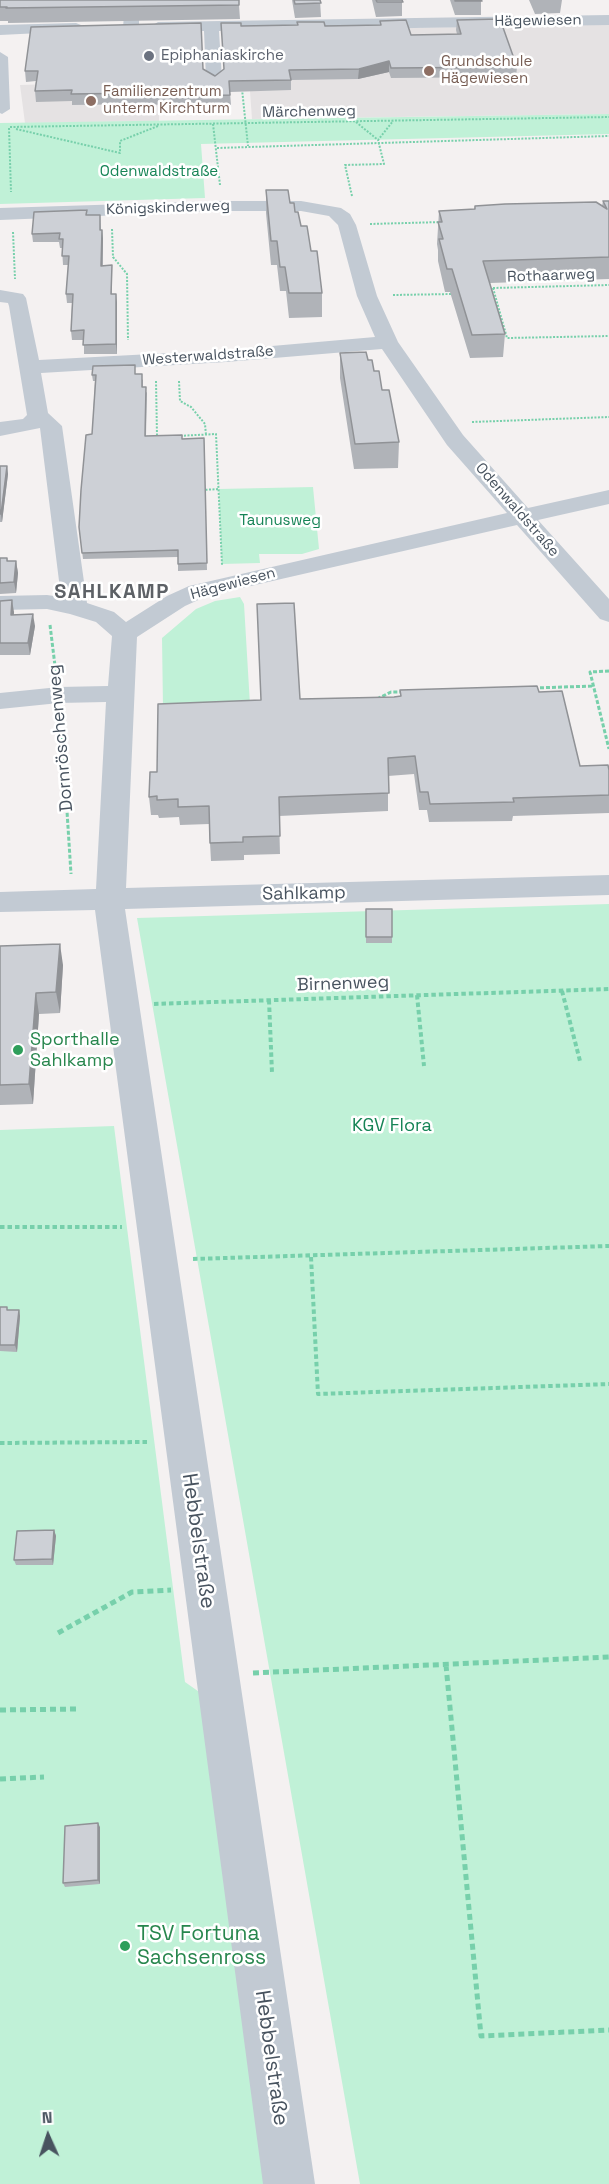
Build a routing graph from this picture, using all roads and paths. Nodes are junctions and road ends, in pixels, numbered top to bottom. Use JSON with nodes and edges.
{"nodes":[{"id":1,"x":129,"y":2,"type":"edge"},
{"id":2,"x":609,"y":20,"type":"edge"},
{"id":3,"x":211,"y":26,"type":"junction"},
{"id":4,"x":95,"y":28,"type":"edge"},
{"id":5,"x":0,"y":30,"type":"edge"},
{"id":6,"x":0,"y":57,"type":"edge"},
{"id":7,"x":214,"y":79,"type":"edge"},
{"id":8,"x":2,"y":109,"type":"dead end"},
{"id":9,"x":609,"y":117,"type":"edge"},
{"id":10,"x":355,"y":121,"type":"junction"},
{"id":11,"x":393,"y":121,"type":"junction"},
{"id":12,"x":246,"y":123,"type":"junction"},
{"id":13,"x":213,"y":124,"type":"junction"},
{"id":14,"x":160,"y":125,"type":"junction"},
{"id":15,"x":609,"y":136,"type":"edge"},
{"id":16,"x":379,"y":141,"type":"junction"},
{"id":17,"x":248,"y":146,"type":"junction"},
{"id":18,"x":217,"y":148,"type":"junction"},
{"id":19,"x":221,"y":206,"type":"junction"},
{"id":20,"x":111,"y":209,"type":"junction"},
{"id":21,"x":0,"y":214,"type":"edge"},
{"id":22,"x":341,"y":218,"type":"junction"},
{"id":23,"x":446,"y":222,"type":"edge"},
{"id":24,"x":609,"y":285,"type":"edge"},
{"id":25,"x":493,"y":288,"type":"junction"},
{"id":26,"x":488,"y":289,"type":"edge"},
{"id":27,"x":453,"y":294,"type":"edge"},
{"id":28,"x":367,"y":296,"type":"junction"},
{"id":29,"x":8,"y":297,"type":"edge"},
{"id":30,"x":609,"y":336,"type":"edge"},
{"id":31,"x":388,"y":342,"type":"junction"},
{"id":32,"x":177,"y":359,"type":"junction"},
{"id":33,"x":156,"y":360,"type":"junction"},
{"id":34,"x":128,"y":361,"type":"junction"},
{"id":35,"x":29,"y":367,"type":"junction"},
{"id":36,"x":609,"y":417,"type":"edge"},
{"id":37,"x":34,"y":421,"type":"junction"},
{"id":38,"x":443,"y":423,"type":"junction"},
{"id":39,"x":0,"y":429,"type":"edge"},
{"id":40,"x":206,"y":435,"type":"junction"},
{"id":41,"x":166,"y":436,"type":"edge"},
{"id":42,"x":176,"y":436,"type":"edge"},
{"id":43,"x":219,"y":489,"type":"junction"},
{"id":44,"x":196,"y":490,"type":"edge"},
{"id":45,"x":609,"y":497,"type":"edge"},
{"id":46,"x":522,"y":516,"type":"junction"},
{"id":47,"x":223,"y":584,"type":"junction"},
{"id":48,"x":47,"y":602,"type":"junction"},
{"id":49,"x":0,"y":603,"type":"edge"},
{"id":50,"x":75,"y":607,"type":"junction"},
{"id":51,"x":609,"y":614,"type":"edge"},
{"id":52,"x":125,"y":634,"type":"junction"},
{"id":53,"x":609,"y":671,"type":"edge"},
{"id":54,"x":594,"y":687,"type":"junction"},
{"id":55,"x":530,"y":688,"type":"edge"},
{"id":56,"x":414,"y":691,"type":"edge"},
{"id":57,"x":120,"y":694,"type":"junction"},
{"id":58,"x":59,"y":695,"type":"junction"},
{"id":59,"x":0,"y":701,"type":"edge"},
{"id":60,"x":375,"y":701,"type":"edge"},
{"id":61,"x":609,"y":749,"type":"edge"},
{"id":62,"x":72,"y":874,"type":"dead end"},
{"id":63,"x":609,"y":885,"type":"edge"},
{"id":64,"x":111,"y":899,"type":"junction"},
{"id":65,"x":0,"y":902,"type":"edge"},
{"id":66,"x":609,"y":989,"type":"edge"},
{"id":67,"x":562,"y":991,"type":"junction"},
{"id":68,"x":417,"y":995,"type":"junction"},
{"id":69,"x":269,"y":1000,"type":"junction"},
{"id":70,"x":124,"y":1005,"type":"junction"},
{"id":71,"x":580,"y":1061,"type":"dead end"},
{"id":72,"x":424,"y":1066,"type":"dead end"},
{"id":73,"x":272,"y":1073,"type":"dead end"},
{"id":74,"x":0,"y":1227,"type":"edge"},
{"id":75,"x":157,"y":1243,"type":"junction"},
{"id":76,"x":609,"y":1246,"type":"edge"},
{"id":77,"x":311,"y":1257,"type":"junction"},
{"id":78,"x":609,"y":1384,"type":"edge"},
{"id":79,"x":185,"y":1442,"type":"junction"},
{"id":80,"x":0,"y":1443,"type":"edge"},
{"id":81,"x":205,"y":1588,"type":"junction"},
{"id":82,"x":58,"y":1633,"type":"dead end"},
{"id":83,"x":609,"y":1657,"type":"edge"},
{"id":84,"x":446,"y":1665,"type":"junction"},
{"id":85,"x":216,"y":1674,"type":"junction"},
{"id":86,"x":77,"y":1709,"type":"dead end"},
{"id":87,"x":0,"y":1710,"type":"edge"},
{"id":88,"x":44,"y":1777,"type":"dead end"},
{"id":89,"x":0,"y":1779,"type":"edge"},
{"id":90,"x":609,"y":2030,"type":"edge"},
{"id":91,"x":289,"y":2184,"type":"edge"}],
"edges":[{"from":1,"to":3,"type":"street","name":"Hägewiesen"},
{"from":2,"to":3,"type":"street","name":"Hägewiesen"},
{"from":3,"to":7,"type":"street"},
{"from":4,"to":5,"type":"street"},
{"from":6,"to":8,"type":"street"},
{"from":9,"to":11,"type":"path","name":"Märchenweg"},
{"from":10,"to":11,"type":"path","name":"Märchenweg"},
{"from":10,"to":12,"type":"path","name":"Märchenweg"},
{"from":10,"to":16,"type":"path"},
{"from":11,"to":16,"type":"path"},
{"from":12,"to":13,"type":"path","name":"Märchenweg"},
{"from":12,"to":17,"type":"path"},
{"from":13,"to":14,"type":"path","name":"Märchenweg"},
{"from":13,"to":18,"type":"path"},
{"from":14,"to":14,"type":"path","name":"Märchenweg"},
{"from":15,"to":16,"type":"path","name":"Märchenweg"},
{"from":16,"to":17,"type":"path","name":"Märchenweg"},
{"from":16,"to":22,"type":"path"},
{"from":17,"to":18,"type":"path","name":"Märchenweg"},
{"from":18,"to":19,"type":"path"},
{"from":19,"to":20,"type":"street","name":"Königskinderweg"},
{"from":19,"to":22,"type":"street","name":"Königskinderweg"},
{"from":20,"to":21,"type":"street","name":"Königskinderweg"},
{"from":20,"to":34,"type":"path"},
{"from":22,"to":23,"type":"path"},
{"from":22,"to":28,"type":"street","name":"Odenwaldstraße"},
{"from":24,"to":25,"type":"path","name":"Rothaarweg"},
{"from":25,"to":26,"type":"path","name":"Rothaarweg"},
{"from":25,"to":30,"type":"path","name":"Rothaarweg"},
{"from":27,"to":28,"type":"path"},
{"from":28,"to":31,"type":"street","name":"Odenwaldstraße"},
{"from":29,"to":35,"type":"street"},
{"from":31,"to":32,"type":"street","name":"Westerwaldstraße"},
{"from":31,"to":38,"type":"street","name":"Odenwaldstraße"},
{"from":32,"to":33,"type":"street","name":"Westerwaldstraße"},
{"from":32,"to":40,"type":"path"},
{"from":33,"to":34,"type":"street","name":"Westerwaldstraße"},
{"from":33,"to":41,"type":"path"},
{"from":34,"to":35,"type":"street","name":"Westerwaldstraße"},
{"from":35,"to":37,"type":"street"},
{"from":36,"to":38,"type":"path"},
{"from":37,"to":39,"type":"street"},
{"from":37,"to":50,"type":"street"},
{"from":38,"to":46,"type":"street","name":"Odenwaldstraße"},
{"from":40,"to":42,"type":"path"},
{"from":40,"to":43,"type":"path"},
{"from":43,"to":44,"type":"path"},
{"from":43,"to":47,"type":"path"},
{"from":45,"to":46,"type":"street","name":"Hägewiesen"},
{"from":46,"to":47,"type":"street","name":"Hägewiesen"},
{"from":46,"to":51,"type":"street","name":"Odenwaldstraße"},
{"from":47,"to":52,"type":"street","name":"Hägewiesen"},
{"from":48,"to":49,"type":"street"},
{"from":48,"to":50,"type":"street"},
{"from":48,"to":58,"type":"path","name":"Dornröschenweg"},
{"from":50,"to":52,"type":"street"},
{"from":52,"to":57,"type":"street"},
{"from":53,"to":54,"type":"path"},
{"from":54,"to":55,"type":"path"},
{"from":54,"to":61,"type":"path"},
{"from":56,"to":60,"type":"path"},
{"from":57,"to":58,"type":"street"},
{"from":57,"to":64,"type":"street"},
{"from":58,"to":59,"type":"street"},
{"from":58,"to":62,"type":"path","name":"Dornröschenweg"},
{"from":63,"to":64,"type":"street","name":"Sahlkamp"},
{"from":64,"to":65,"type":"street","name":"Sahlkamp"},
{"from":64,"to":70,"type":"street","name":"Hebbelstraße"},
{"from":66,"to":67,"type":"path","name":"Birnenweg"},
{"from":67,"to":68,"type":"path","name":"Birnenweg"},
{"from":67,"to":71,"type":"path"},
{"from":68,"to":69,"type":"path","name":"Birnenweg"},
{"from":68,"to":72,"type":"path"},
{"from":69,"to":70,"type":"path","name":"Birnenweg"},
{"from":69,"to":73,"type":"path"},
{"from":70,"to":75,"type":"street","name":"Hebbelstraße"},
{"from":74,"to":75,"type":"path"},
{"from":75,"to":77,"type":"path"},
{"from":75,"to":79,"type":"street","name":"Hebbelstraße"},
{"from":76,"to":77,"type":"path"},
{"from":77,"to":78,"type":"path"},
{"from":79,"to":80,"type":"path"},
{"from":79,"to":81,"type":"street","name":"Hebbelstraße"},
{"from":81,"to":82,"type":"path"},
{"from":81,"to":85,"type":"street","name":"Hebbelstraße"},
{"from":83,"to":84,"type":"path"},
{"from":84,"to":85,"type":"path"},
{"from":84,"to":90,"type":"path"},
{"from":85,"to":91,"type":"street","name":"Hebbelstraße"},
{"from":86,"to":87,"type":"path"},
{"from":88,"to":89,"type":"path"}]}
